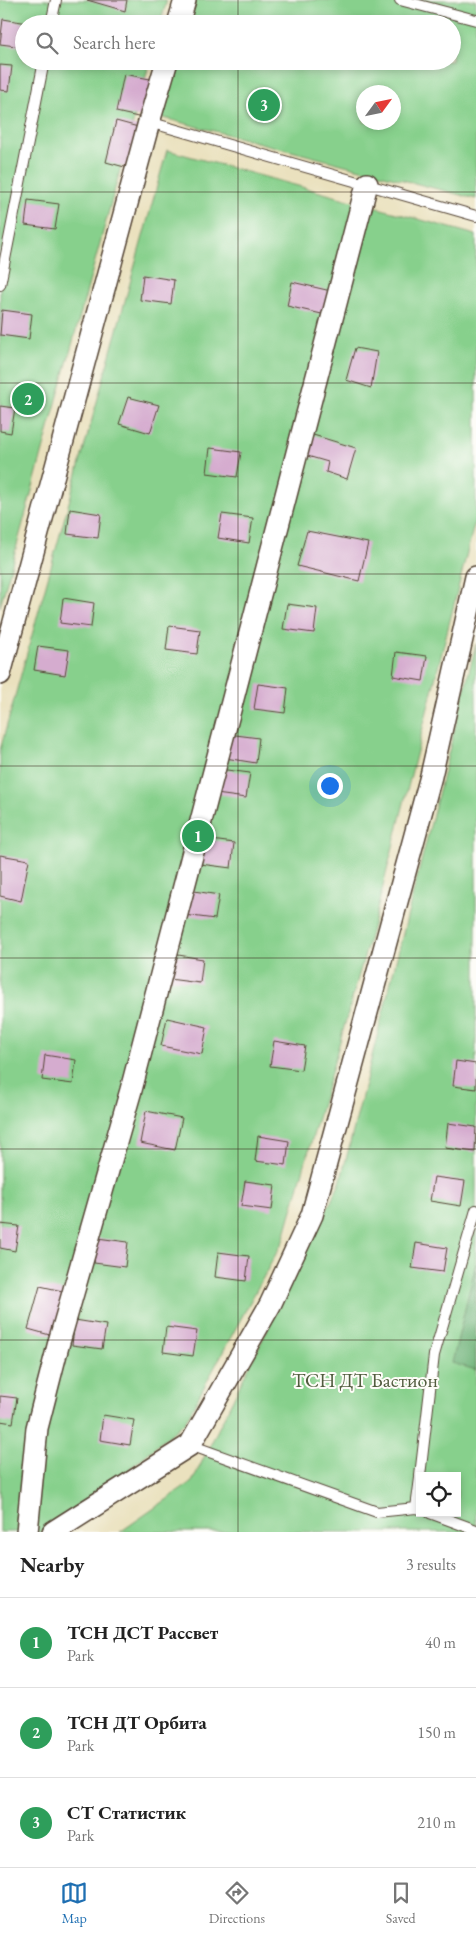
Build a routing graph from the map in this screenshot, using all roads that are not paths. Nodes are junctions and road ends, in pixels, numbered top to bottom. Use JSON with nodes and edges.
{"nodes":[{"id":1,"x":56,"y":0,"type":"edge"},
{"id":2,"x":185,"y":0,"type":"edge"},
{"id":3,"x":400,"y":0,"type":"edge"},
{"id":4,"x":53,"y":15,"type":"edge"},
{"id":5,"x":181,"y":15,"type":"edge"},
{"id":6,"x":457,"y":15,"type":"edge"},
{"id":7,"x":461,"y":16,"type":"edge"},
{"id":8,"x":476,"y":20,"type":"edge"},
{"id":9,"x":42,"y":70,"type":"edge"},
{"id":10,"x":164,"y":70,"type":"edge"},
{"id":11,"x":149,"y":122,"type":"junction"},
{"id":12,"x":367,"y":184,"type":"junction"},
{"id":13,"x":476,"y":216,"type":"edge"},
{"id":14,"x":0,"y":285,"type":"edge"},
{"id":15,"x":476,"y":577,"type":"edge"},
{"id":16,"x":0,"y":674,"type":"edge"},
{"id":17,"x":476,"y":1210,"type":"edge"},
{"id":18,"x":190,"y":1445,"type":"junction"},
{"id":19,"x":421,"y":1472,"type":"edge"},
{"id":20,"x":416,"y":1509,"type":"edge"},
{"id":21,"x":441,"y":1517,"type":"edge"},
{"id":22,"x":476,"y":1530,"type":"edge"},
{"id":23,"x":27,"y":1532,"type":"edge"},
{"id":24,"x":53,"y":1532,"type":"edge"}],
"edges":[{"from":1,"to":4,"type":"lane"},
{"from":2,"to":5,"type":"street"},
{"from":3,"to":6,"type":"lane"},
{"from":7,"to":8,"type":"lane"},
{"from":9,"to":14,"type":"lane"},
{"from":10,"to":11,"type":"street"},
{"from":11,"to":12,"type":"lane"},
{"from":11,"to":16,"type":"street"},
{"from":12,"to":13,"type":"lane"},
{"from":12,"to":23,"type":"street"},
{"from":15,"to":18,"type":"street"},
{"from":17,"to":19,"type":"lane"},
{"from":18,"to":20,"type":"lane"},
{"from":18,"to":24,"type":"street"},
{"from":21,"to":22,"type":"lane"}]}
